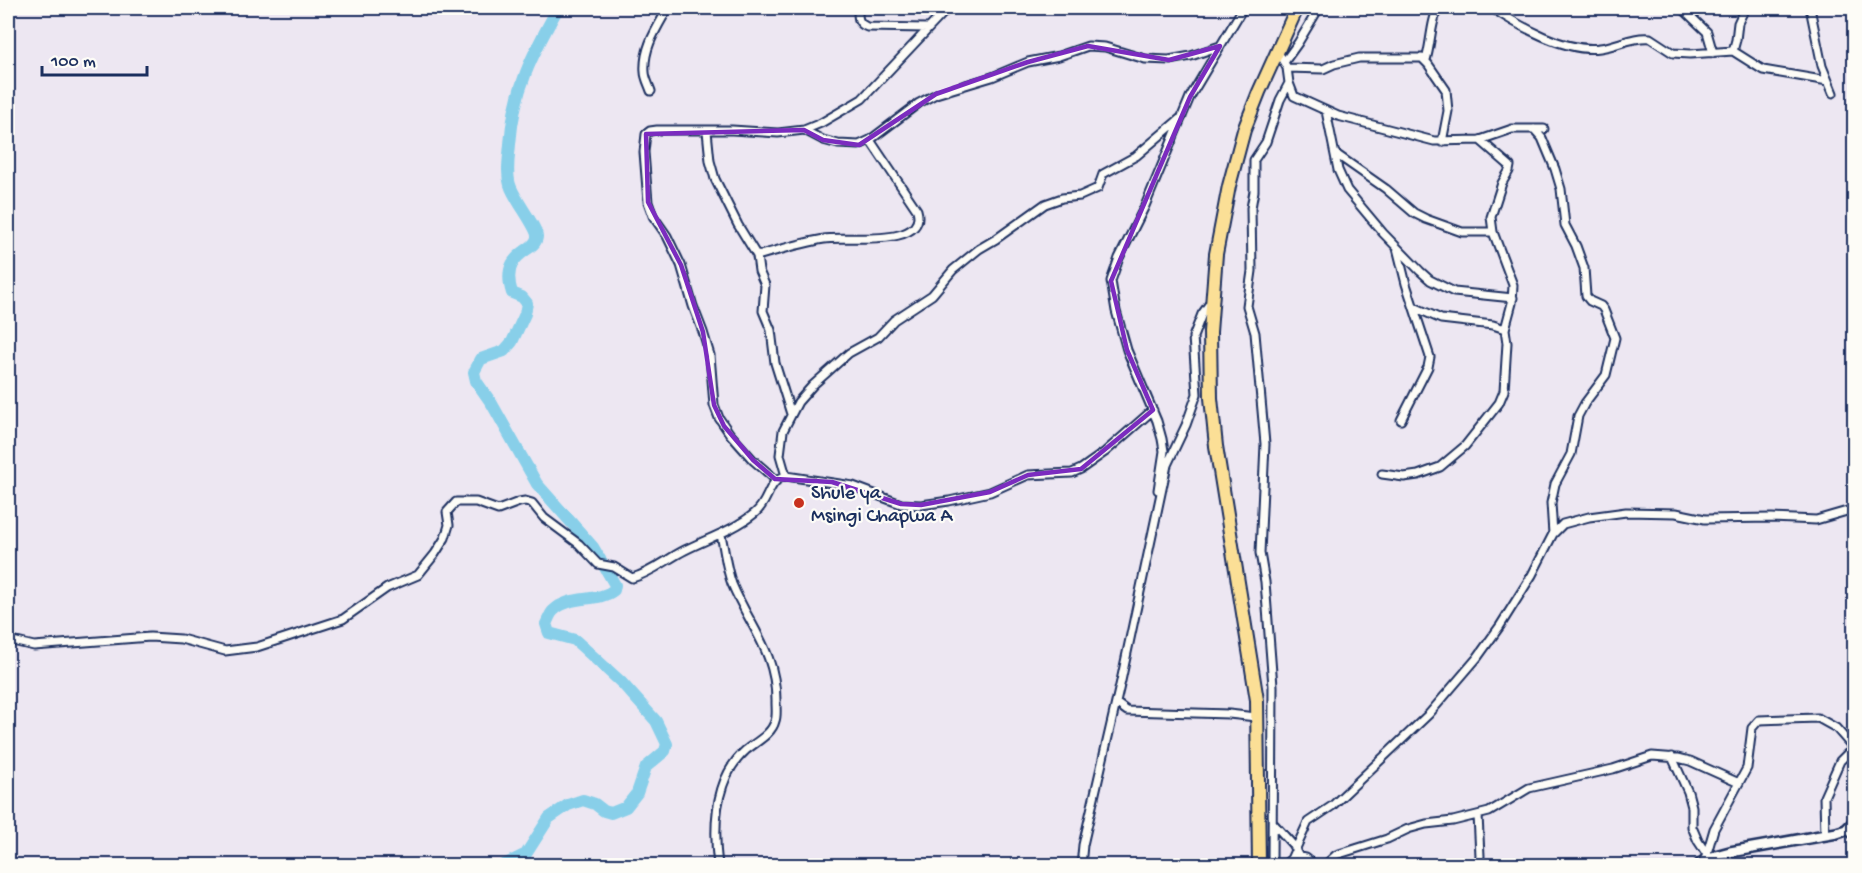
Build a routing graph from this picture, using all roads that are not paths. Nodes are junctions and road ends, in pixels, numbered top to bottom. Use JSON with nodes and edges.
{"nodes":[{"id":1,"x":668,"y":8,"type":"edge"},
{"id":2,"x":858,"y":8,"type":"edge"},
{"id":3,"x":948,"y":8,"type":"edge"},
{"id":4,"x":1243,"y":8,"type":"edge"},
{"id":5,"x":1297,"y":8,"type":"edge"},
{"id":6,"x":1319,"y":8,"type":"edge"},
{"id":7,"x":1439,"y":8,"type":"edge"},
{"id":8,"x":1492,"y":8,"type":"edge"},
{"id":9,"x":1682,"y":8,"type":"edge"},
{"id":10,"x":1745,"y":8,"type":"edge"},
{"id":11,"x":1809,"y":8,"type":"edge"},
{"id":12,"x":927,"y":28,"type":"junction"},
{"id":13,"x":1220,"y":46,"type":"junction"},
{"id":14,"x":1733,"y":51,"type":"junction"},
{"id":15,"x":1713,"y":53,"type":"junction"},
{"id":16,"x":1283,"y":60,"type":"junction"},
{"id":17,"x":1426,"y":60,"type":"junction"},
{"id":18,"x":1828,"y":81,"type":"junction"},
{"id":19,"x":1289,"y":83,"type":"junction"},
{"id":20,"x":651,"y":91,"type":"dead end"},
{"id":21,"x":1833,"y":93,"type":"dead end"},
{"id":22,"x":1326,"y":111,"type":"junction"},
{"id":23,"x":1182,"y":117,"type":"junction"},
{"id":24,"x":1534,"y":129,"type":"junction"},
{"id":25,"x":1544,"y":129,"type":"dead end"},
{"id":26,"x":804,"y":130,"type":"junction"},
{"id":27,"x":707,"y":131,"type":"junction"},
{"id":28,"x":870,"y":140,"type":"junction"},
{"id":29,"x":1480,"y":140,"type":"junction"},
{"id":30,"x":1442,"y":142,"type":"junction"},
{"id":31,"x":1336,"y":154,"type":"junction"},
{"id":32,"x":1493,"y":232,"type":"junction"},
{"id":33,"x":1396,"y":247,"type":"junction"},
{"id":34,"x":757,"y":256,"type":"junction"},
{"id":35,"x":1213,"y":298,"type":"junction"},
{"id":36,"x":1513,"y":298,"type":"junction"},
{"id":37,"x":1414,"y":306,"type":"junction"},
{"id":38,"x":1505,"y":329,"type":"junction"},
{"id":39,"x":1153,"y":410,"type":"junction"},
{"id":40,"x":790,"y":414,"type":"junction"},
{"id":41,"x":1401,"y":420,"type":"dead end"},
{"id":42,"x":1382,"y":474,"type":"dead end"},
{"id":43,"x":786,"y":476,"type":"junction"},
{"id":44,"x":775,"y":479,"type":"junction"},
{"id":45,"x":1157,"y":507,"type":"junction"},
{"id":46,"x":1854,"y":509,"type":"edge"},
{"id":47,"x":1553,"y":534,"type":"junction"},
{"id":48,"x":721,"y":535,"type":"junction"},
{"id":49,"x":8,"y":640,"type":"edge"},
{"id":50,"x":1116,"y":703,"type":"junction"},
{"id":51,"x":1256,"y":717,"type":"junction"},
{"id":52,"x":1672,"y":758,"type":"junction"},
{"id":53,"x":1738,"y":783,"type":"junction"},
{"id":54,"x":1478,"y":815,"type":"junction"},
{"id":55,"x":1273,"y":823,"type":"junction"},
{"id":56,"x":1852,"y":829,"type":"edge"},
{"id":57,"x":1825,"y":835,"type":"junction"},
{"id":58,"x":1295,"y":850,"type":"junction"},
{"id":59,"x":1706,"y":852,"type":"junction"},
{"id":60,"x":1700,"y":864,"type":"edge"},
{"id":61,"x":718,"y":866,"type":"edge"},
{"id":62,"x":1081,"y":866,"type":"edge"},
{"id":63,"x":1258,"y":866,"type":"edge"},
{"id":64,"x":1272,"y":866,"type":"edge"},
{"id":65,"x":1283,"y":866,"type":"edge"},
{"id":66,"x":1316,"y":866,"type":"edge"},
{"id":67,"x":1324,"y":866,"type":"edge"},
{"id":68,"x":1478,"y":866,"type":"edge"}],
"edges":[{"from":1,"to":20,"type":"street"},
{"from":2,"to":12,"type":"street"},
{"from":3,"to":12,"type":"street"},
{"from":4,"to":13,"type":"street"},
{"from":5,"to":16,"type":"highway"},
{"from":6,"to":16,"type":"street"},
{"from":7,"to":17,"type":"street"},
{"from":8,"to":15,"type":"street"},
{"from":9,"to":15,"type":"street"},
{"from":10,"to":14,"type":"street"},
{"from":11,"to":18,"type":"street"},
{"from":12,"to":26,"type":"street"},
{"from":13,"to":23,"type":"street"},
{"from":13,"to":28,"type":"street"},
{"from":14,"to":15,"type":"street"},
{"from":14,"to":18,"type":"street"},
{"from":16,"to":17,"type":"street"},
{"from":16,"to":19,"type":"street"},
{"from":16,"to":35,"type":"highway"},
{"from":17,"to":30,"type":"street"},
{"from":18,"to":21,"type":"street"},
{"from":19,"to":22,"type":"street"},
{"from":19,"to":55,"type":"street"},
{"from":22,"to":30,"type":"street"},
{"from":22,"to":31,"type":"street"},
{"from":23,"to":39,"type":"street"},
{"from":23,"to":40,"type":"street"},
{"from":24,"to":25,"type":"street"},
{"from":24,"to":29,"type":"street"},
{"from":24,"to":47,"type":"street"},
{"from":26,"to":27,"type":"street"},
{"from":26,"to":28,"type":"street"},
{"from":27,"to":34,"type":"street"},
{"from":27,"to":44,"type":"street"},
{"from":28,"to":34,"type":"street"},
{"from":29,"to":30,"type":"street"},
{"from":29,"to":32,"type":"street"},
{"from":31,"to":32,"type":"street"},
{"from":31,"to":33,"type":"street"},
{"from":32,"to":36,"type":"street"},
{"from":33,"to":36,"type":"street"},
{"from":33,"to":37,"type":"street"},
{"from":34,"to":40,"type":"street"},
{"from":35,"to":45,"type":"street"},
{"from":35,"to":51,"type":"highway"},
{"from":36,"to":38,"type":"street"},
{"from":37,"to":38,"type":"street"},
{"from":37,"to":41,"type":"street"},
{"from":38,"to":42,"type":"street"},
{"from":39,"to":43,"type":"street"},
{"from":39,"to":45,"type":"street"},
{"from":40,"to":43,"type":"street"},
{"from":43,"to":44,"type":"street"},
{"from":44,"to":48,"type":"street"},
{"from":45,"to":50,"type":"street"},
{"from":46,"to":47,"type":"street"},
{"from":47,"to":58,"type":"street"},
{"from":48,"to":49,"type":"street"},
{"from":48,"to":61,"type":"street"},
{"from":50,"to":51,"type":"street"},
{"from":50,"to":62,"type":"street"},
{"from":51,"to":63,"type":"highway"},
{"from":52,"to":53,"type":"street"},
{"from":52,"to":54,"type":"street"},
{"from":52,"to":59,"type":"street"},
{"from":53,"to":57,"type":"street"},
{"from":53,"to":59,"type":"street"},
{"from":54,"to":67,"type":"street"},
{"from":54,"to":68,"type":"street"},
{"from":55,"to":58,"type":"street"},
{"from":55,"to":64,"type":"street"},
{"from":56,"to":57,"type":"street"},
{"from":57,"to":60,"type":"street"},
{"from":58,"to":65,"type":"street"},
{"from":58,"to":66,"type":"street"},
{"from":59,"to":60,"type":"street"}]}
